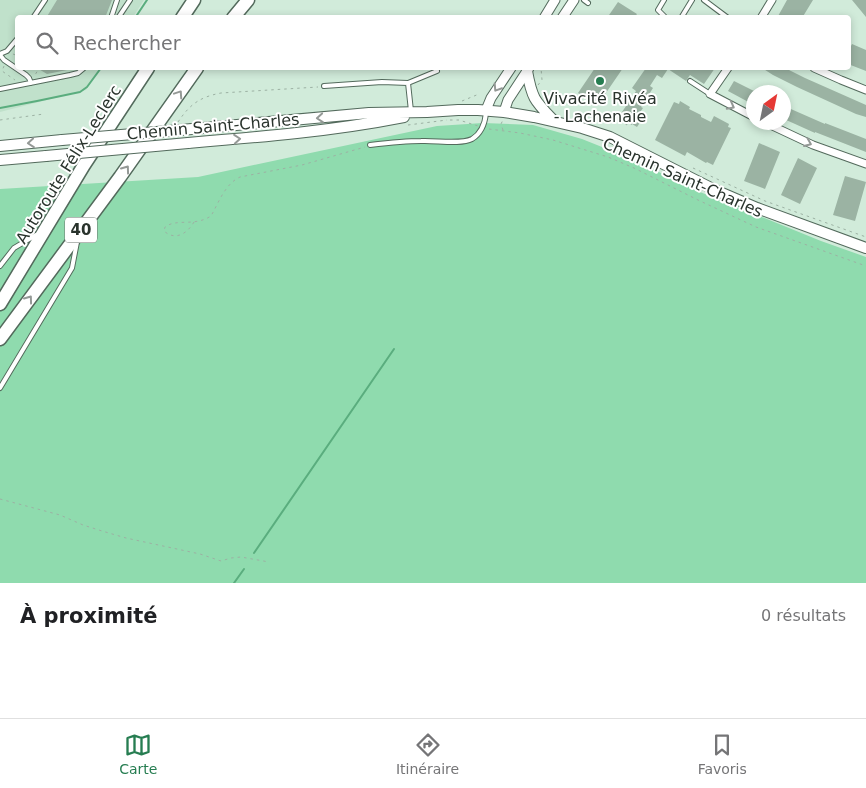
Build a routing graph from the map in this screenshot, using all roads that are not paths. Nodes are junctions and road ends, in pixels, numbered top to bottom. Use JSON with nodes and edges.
{"nodes":[{"id":1,"x":45,"y":0,"type":"edge"},
{"id":2,"x":117,"y":0,"type":"edge"},
{"id":3,"x":130,"y":0,"type":"edge"},
{"id":4,"x":194,"y":0,"type":"edge"},
{"id":5,"x":242,"y":0,"type":"edge"},
{"id":6,"x":248,"y":0,"type":"edge"},
{"id":7,"x":555,"y":0,"type":"edge"},
{"id":8,"x":574,"y":0,"type":"edge"},
{"id":9,"x":664,"y":0,"type":"edge"},
{"id":10,"x":692,"y":0,"type":"edge"},
{"id":11,"x":704,"y":0,"type":"edge"},
{"id":12,"x":772,"y":0,"type":"edge"},
{"id":13,"x":35,"y":15,"type":"edge"},
{"id":14,"x":112,"y":15,"type":"edge"},
{"id":15,"x":120,"y":15,"type":"edge"},
{"id":16,"x":184,"y":15,"type":"edge"},
{"id":17,"x":234,"y":15,"type":"edge"},
{"id":18,"x":235,"y":15,"type":"edge"},
{"id":19,"x":546,"y":15,"type":"edge"},
{"id":20,"x":564,"y":15,"type":"edge"},
{"id":21,"x":663,"y":15,"type":"edge"},
{"id":22,"x":683,"y":15,"type":"edge"},
{"id":23,"x":724,"y":15,"type":"edge"},
{"id":24,"x":763,"y":15,"type":"edge"},
{"id":25,"x":15,"y":42,"type":"edge"},
{"id":26,"x":0,"y":54,"type":"edge"},
{"id":27,"x":15,"y":68,"type":"edge"},
{"id":28,"x":19,"y":70,"type":"edge"},
{"id":29,"x":81,"y":70,"type":"edge"},
{"id":30,"x":147,"y":70,"type":"edge"},
{"id":31,"x":196,"y":70,"type":"edge"},
{"id":32,"x":510,"y":70,"type":"edge"},
{"id":33,"x":527,"y":70,"type":"edge"},
{"id":34,"x":528,"y":70,"type":"edge"},
{"id":35,"x":727,"y":70,"type":"edge"},
{"id":36,"x":818,"y":70,"type":"edge"},
{"id":37,"x":437,"y":71,"type":"dead end"},
{"id":38,"x":690,"y":82,"type":"dead end"},
{"id":39,"x":31,"y":83,"type":"junction"},
{"id":40,"x":408,"y":83,"type":"junction"},
{"id":41,"x":324,"y":86,"type":"road end"},
{"id":42,"x":0,"y":89,"type":"edge"},
{"id":43,"x":866,"y":90,"type":"edge"},
{"id":44,"x":710,"y":94,"type":"junction"},
{"id":45,"x":486,"y":110,"type":"junction"},
{"id":46,"x":412,"y":114,"type":"junction"},
{"id":47,"x":746,"y":114,"type":"edge"},
{"id":48,"x":504,"y":116,"type":"junction"},
{"id":49,"x":554,"y":121,"type":"junction"},
{"id":50,"x":781,"y":130,"type":"edge"},
{"id":51,"x":370,"y":145,"type":"road end"},
{"id":52,"x":0,"y":146,"type":"edge"},
{"id":53,"x":0,"y":160,"type":"edge"},
{"id":54,"x":866,"y":164,"type":"edge"},
{"id":55,"x":44,"y":231,"type":"junction"},
{"id":56,"x":79,"y":233,"type":"junction"},
{"id":57,"x":866,"y":248,"type":"edge"},
{"id":58,"x":0,"y":266,"type":"edge"},
{"id":59,"x":0,"y":304,"type":"edge"},
{"id":60,"x":0,"y":338,"type":"edge"},
{"id":61,"x":0,"y":388,"type":"edge"}],
"edges":[{"from":1,"to":13,"type":"lane"},
{"from":2,"to":14,"type":"lane"},
{"from":3,"to":15,"type":"lane"},
{"from":4,"to":16,"type":"highway"},
{"from":5,"to":17,"type":"highway"},
{"from":6,"to":18,"type":"highway"},
{"from":7,"to":19,"type":"street"},
{"from":8,"to":20,"type":"street"},
{"from":9,"to":21,"type":"lane"},
{"from":10,"to":22,"type":"lane"},
{"from":11,"to":23,"type":"lane"},
{"from":12,"to":24,"type":"street"},
{"from":25,"to":26,"type":"lane"},
{"from":26,"to":27,"type":"lane"},
{"from":28,"to":39,"type":"lane"},
{"from":29,"to":39,"type":"lane"},
{"from":30,"to":55,"type":"highway","name":"Autoroute Félix-Leclerc","number":"40"},
{"from":56,"to":31,"type":"highway","number":"40","one_way":true},
{"from":32,"to":45,"type":"street","one_way":true},
{"from":33,"to":48,"type":"street"},
{"from":34,"to":49,"type":"main road"},
{"from":35,"to":44,"type":"street"},
{"from":36,"to":43,"type":"street"},
{"from":37,"to":40,"type":"lane"},
{"from":38,"to":44,"type":"lane"},
{"from":39,"to":42,"type":"lane"},
{"from":40,"to":41,"type":"lane"},
{"from":40,"to":46,"type":"lane"},
{"from":44,"to":47,"type":"street","one_way":true},
{"from":45,"to":46,"type":"main road","name":"Chemin Saint-Charles"},
{"from":45,"to":48,"type":"main road","name":"Chemin Saint-Charles"},
{"from":45,"to":51,"type":"lane"},
{"from":46,"to":52,"type":"main road","name":"Chemin Saint-Charles","one_way":true,"bridge":true},
{"from":53,"to":46,"type":"main road","name":"Chemin Saint-Charles","one_way":true,"bridge":true},
{"from":48,"to":49,"type":"main road","name":"Chemin Saint-Charles"},
{"from":49,"to":57,"type":"main road","name":"Chemin Saint-Charles"},
{"from":50,"to":54,"type":"street","one_way":true},
{"from":55,"to":58,"type":"lane"},
{"from":55,"to":59,"type":"highway","name":"Autoroute Félix-Leclerc","number":"40"},
{"from":60,"to":56,"type":"highway","number":"40","one_way":true},
{"from":56,"to":61,"type":"lane"}]}
